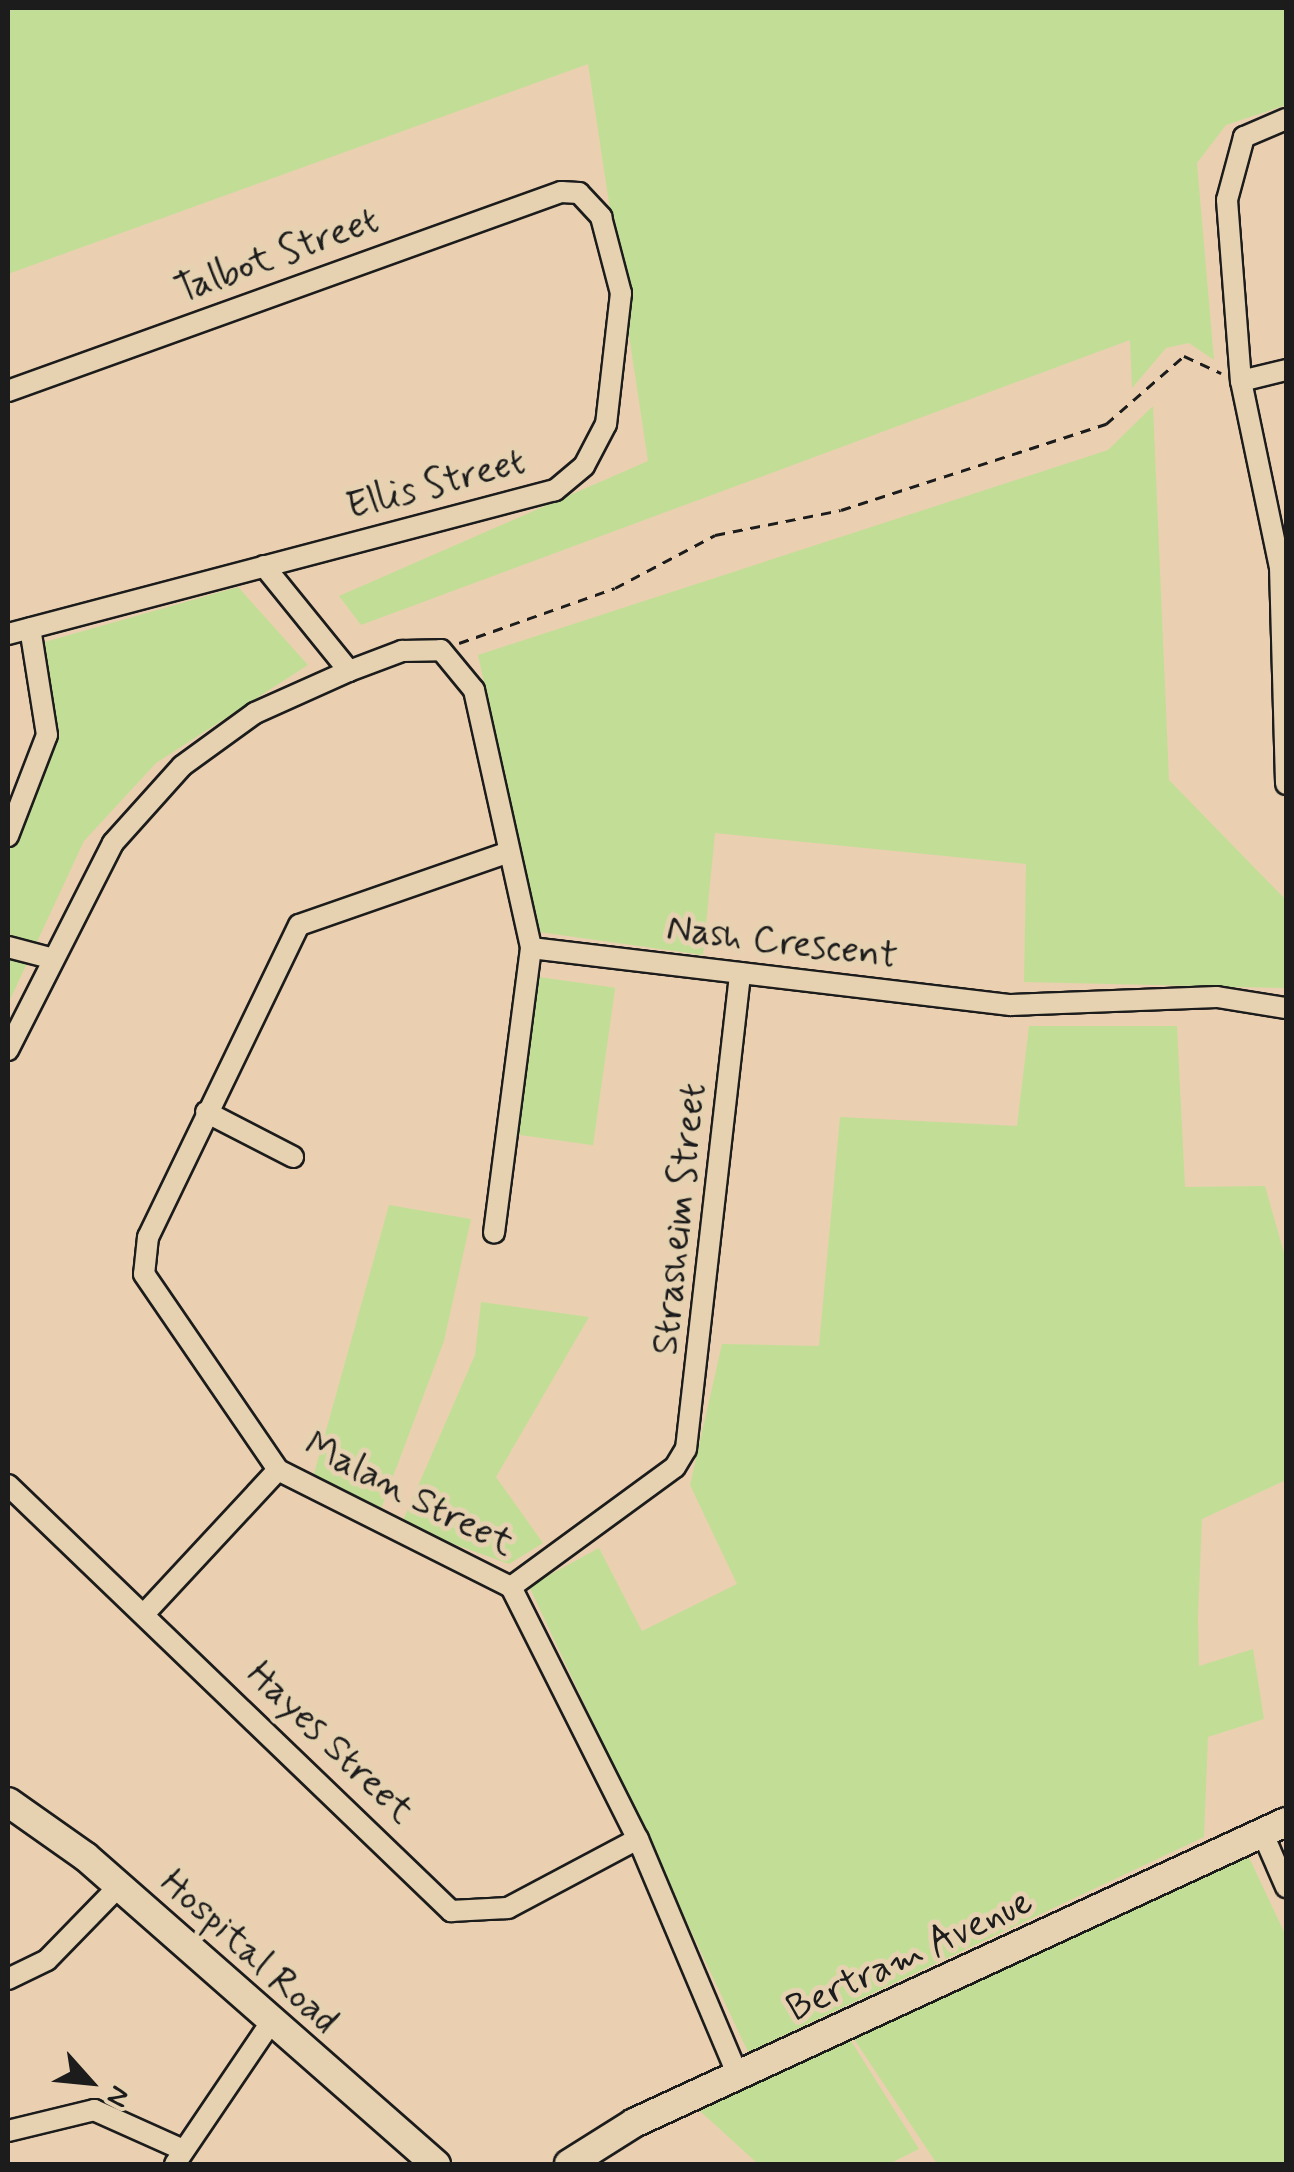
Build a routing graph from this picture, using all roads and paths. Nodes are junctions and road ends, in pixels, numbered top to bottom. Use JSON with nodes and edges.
{"nodes":[{"id":1,"x":1286,"y":119,"type":"edge"},
{"id":2,"x":571,"y":191,"type":"joint"},
{"id":3,"x":1286,"y":370,"type":"edge"},
{"id":4,"x":1241,"y":381,"type":"junction"},
{"id":5,"x":8,"y":391,"type":"edge"},
{"id":6,"x":264,"y":566,"type":"junction"},
{"id":7,"x":30,"y":628,"type":"junction"},
{"id":8,"x":8,"y":634,"type":"edge"},
{"id":9,"x":440,"y":650,"type":"junction"},
{"id":10,"x":348,"y":671,"type":"junction"},
{"id":11,"x":1286,"y":784,"type":"edge"},
{"id":12,"x":8,"y":836,"type":"edge"},
{"id":13,"x":509,"y":852,"type":"junction"},
{"id":14,"x":8,"y":948,"type":"edge"},
{"id":15,"x":531,"y":948,"type":"junction"},
{"id":16,"x":50,"y":958,"type":"junction"},
{"id":17,"x":740,"y":973,"type":"junction"},
{"id":18,"x":1286,"y":1008,"type":"edge"},
{"id":19,"x":8,"y":1050,"type":"edge"},
{"id":20,"x":206,"y":1112,"type":"junction"},
{"id":21,"x":293,"y":1157,"type":"dead end"},
{"id":22,"x":494,"y":1233,"type":"dead end"},
{"id":23,"x":278,"y":1470,"type":"junction"},
{"id":24,"x":8,"y":1485,"type":"edge"},
{"id":25,"x":511,"y":1587,"type":"junction"},
{"id":26,"x":145,"y":1612,"type":"junction"},
{"id":27,"x":8,"y":1802,"type":"edge"},
{"id":28,"x":1275,"y":1828,"type":"edge"},
{"id":29,"x":638,"y":1839,"type":"junction"},
{"id":30,"x":119,"y":1886,"type":"junction"},
{"id":31,"x":1286,"y":1888,"type":"edge"},
{"id":32,"x":8,"y":1979,"type":"edge"},
{"id":33,"x":271,"y":2022,"type":"junction"},
{"id":34,"x":738,"y":2076,"type":"junction"},
{"id":35,"x":8,"y":2130,"type":"edge"},
{"id":36,"x":178,"y":2157,"type":"edge"},
{"id":37,"x":436,"y":2164,"type":"edge"},
{"id":38,"x":569,"y":2164,"type":"edge"}],
"edges":[{"from":1,"to":4,"type":"street"},
{"from":2,"to":5,"type":"street","name":"Talbot Street"},
{"from":2,"to":6,"type":"street","name":"Ellis Street"},
{"from":3,"to":4,"type":"street"},
{"from":4,"to":9,"type":"path"},
{"from":4,"to":11,"type":"street"},
{"from":6,"to":7,"type":"street","name":"Ellis Street"},
{"from":6,"to":10,"type":"street"},
{"from":7,"to":8,"type":"street","name":"Ellis Street"},
{"from":7,"to":12,"type":"street"},
{"from":9,"to":10,"type":"street"},
{"from":9,"to":13,"type":"street"},
{"from":10,"to":16,"type":"street"},
{"from":13,"to":15,"type":"street"},
{"from":13,"to":20,"type":"street","name":"Malan Street"},
{"from":14,"to":16,"type":"street"},
{"from":15,"to":17,"type":"street","name":"Nash Crescent"},
{"from":15,"to":22,"type":"street"},
{"from":16,"to":19,"type":"street"},
{"from":17,"to":18,"type":"street","name":"Nash Crescent"},
{"from":17,"to":25,"type":"street","name":"Strasheim Street"},
{"from":20,"to":21,"type":"street"},
{"from":20,"to":23,"type":"street","name":"Malan Street"},
{"from":23,"to":25,"type":"street","name":"Malan Street"},
{"from":23,"to":26,"type":"street"},
{"from":24,"to":26,"type":"street","name":"Hayes Street"},
{"from":25,"to":29,"type":"street","name":"Malan Street"},
{"from":26,"to":29,"type":"street","name":"Hayes Street"},
{"from":27,"to":30,"type":"street","name":"Hospital Road"},
{"from":28,"to":31,"type":"street"},
{"from":28,"to":34,"type":"street","name":"Bertram Avenue"},
{"from":29,"to":34,"type":"street","name":"Malan Street"},
{"from":30,"to":32,"type":"street"},
{"from":30,"to":33,"type":"street","name":"Hospital Road"},
{"from":33,"to":36,"type":"street"},
{"from":33,"to":37,"type":"street","name":"Hospital Road"},
{"from":34,"to":38,"type":"street","name":"Bertram Avenue"},
{"from":35,"to":36,"type":"street"}]}
